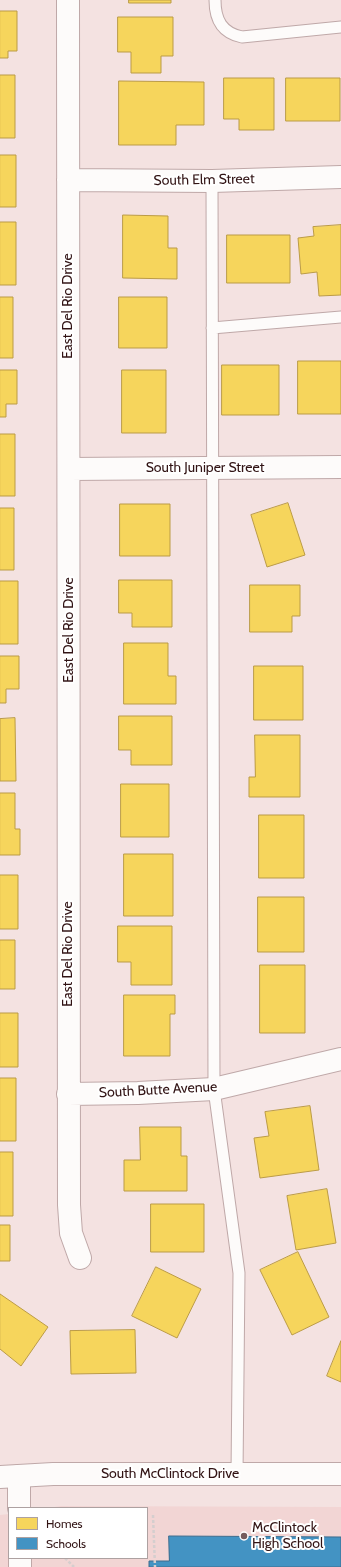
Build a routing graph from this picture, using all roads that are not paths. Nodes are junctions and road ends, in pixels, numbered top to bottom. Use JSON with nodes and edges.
{"nodes":[{"id":1,"x":68,"y":0,"type":"edge"},
{"id":2,"x":215,"y":0,"type":"edge"},
{"id":3,"x":341,"y":27,"type":"edge"},
{"id":4,"x":341,"y":177,"type":"edge"},
{"id":5,"x":68,"y":180,"type":"junction"},
{"id":6,"x":212,"y":181,"type":"junction"},
{"id":7,"x":341,"y":317,"type":"edge"},
{"id":8,"x":212,"y":328,"type":"junction"},
{"id":9,"x":341,"y":467,"type":"edge"},
{"id":10,"x":212,"y":468,"type":"junction"},
{"id":11,"x":69,"y":469,"type":"junction"},
{"id":12,"x":341,"y":1059,"type":"edge"},
{"id":13,"x":214,"y":1089,"type":"junction"},
{"id":14,"x":68,"y":1094,"type":"junction"},
{"id":15,"x":80,"y":1258,"type":"dead end"},
{"id":16,"x":237,"y":1474,"type":"junction"},
{"id":17,"x":341,"y":1474,"type":"edge"},
{"id":18,"x":9,"y":1477,"type":"edge"},
{"id":19,"x":19,"y":1507,"type":"edge"}],
"edges":[{"from":1,"to":5,"type":"street","name":"East Del Rio Drive"},
{"from":2,"to":3,"type":"lane"},
{"from":4,"to":6,"type":"street","name":"South Elm Street"},
{"from":5,"to":6,"type":"street","name":"South Elm Street"},
{"from":5,"to":11,"type":"street","name":"East Del Rio Drive"},
{"from":6,"to":8,"type":"lane"},
{"from":7,"to":8,"type":"lane"},
{"from":8,"to":10,"type":"lane"},
{"from":9,"to":10,"type":"street","name":"South Juniper Street"},
{"from":10,"to":11,"type":"street","name":"South Juniper Street"},
{"from":10,"to":13,"type":"lane"},
{"from":11,"to":14,"type":"street","name":"East Del Rio Drive"},
{"from":12,"to":13,"type":"street","name":"South Butte Avenue"},
{"from":13,"to":14,"type":"street","name":"South Butte Avenue"},
{"from":13,"to":16,"type":"lane"},
{"from":14,"to":15,"type":"street","name":"East Del Rio Drive"},
{"from":16,"to":17,"type":"street","name":"South McClintock Drive"},
{"from":16,"to":18,"type":"street","name":"South McClintock Drive"},
{"from":18,"to":19,"type":"street"}]}
